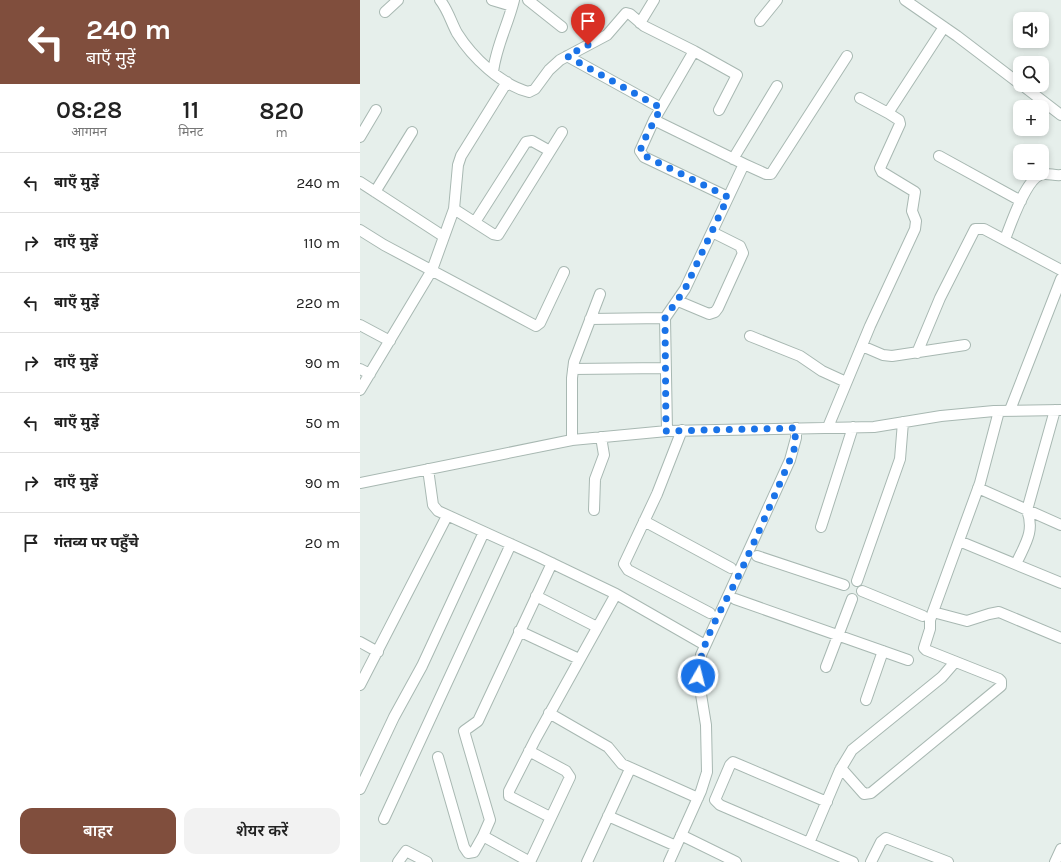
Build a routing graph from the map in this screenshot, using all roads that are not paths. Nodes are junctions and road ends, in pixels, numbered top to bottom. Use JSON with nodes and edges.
{"nodes":[{"id":1,"x":398,"y":0,"type":"edge"},
{"id":2,"x":440,"y":0,"type":"edge"},
{"id":3,"x":492,"y":0,"type":"edge"},
{"id":4,"x":528,"y":0,"type":"edge"},
{"id":5,"x":654,"y":0,"type":"edge"},
{"id":6,"x":777,"y":0,"type":"edge"},
{"id":7,"x":905,"y":0,"type":"edge"},
{"id":8,"x":513,"y":3,"type":"edge"},
{"id":9,"x":386,"y":12,"type":"dead end"},
{"id":10,"x":760,"y":21,"type":"dead end"},
{"id":11,"x":640,"y":23,"type":"junction"},
{"id":12,"x":562,"y":27,"type":"dead end"},
{"id":13,"x":944,"y":27,"type":"junction"},
{"id":14,"x":694,"y":51,"type":"junction"},
{"id":15,"x":567,"y":56,"type":"junction"},
{"id":16,"x":847,"y":56,"type":"dead end"},
{"id":17,"x":493,"y":72,"type":"junction"},
{"id":18,"x":1013,"y":78,"type":"edge"},
{"id":19,"x":507,"y":82,"type":"junction"},
{"id":20,"x":777,"y":86,"type":"dead end"},
{"id":21,"x":1031,"y":92,"type":"edge"},
{"id":22,"x":860,"y":98,"type":"dead end"},
{"id":23,"x":661,"y":108,"type":"junction"},
{"id":24,"x":376,"y":110,"type":"dead end"},
{"id":25,"x":720,"y":110,"type":"dead end"},
{"id":26,"x":888,"y":113,"type":"junction"},
{"id":27,"x":1061,"y":115,"type":"edge"},
{"id":28,"x":654,"y":120,"type":"junction"},
{"id":29,"x":412,"y":132,"type":"dead end"},
{"id":30,"x":562,"y":132,"type":"dead end"},
{"id":31,"x":360,"y":137,"type":"edge"},
{"id":32,"x":550,"y":151,"type":"junction"},
{"id":33,"x":939,"y":156,"type":"dead end"},
{"id":34,"x":733,"y":158,"type":"junction"},
{"id":35,"x":744,"y":164,"type":"junction"},
{"id":36,"x":1061,"y":175,"type":"edge"},
{"id":37,"x":360,"y":182,"type":"edge"},
{"id":38,"x":375,"y":192,"type":"junction"},
{"id":39,"x":728,"y":197,"type":"junction"},
{"id":40,"x":1021,"y":201,"type":"junction"},
{"id":41,"x":454,"y":209,"type":"junction"},
{"id":42,"x":475,"y":222,"type":"junction"},
{"id":43,"x":360,"y":230,"type":"edge"},
{"id":44,"x":712,"y":232,"type":"junction"},
{"id":45,"x":444,"y":236,"type":"junction"},
{"id":46,"x":1004,"y":239,"type":"junction"},
{"id":47,"x":432,"y":270,"type":"junction"},
{"id":48,"x":1061,"y":270,"type":"edge"},
{"id":49,"x":564,"y":272,"type":"dead end"},
{"id":50,"x":1060,"y":285,"type":"edge"},
{"id":51,"x":600,"y":294,"type":"dead end"},
{"id":52,"x":678,"y":301,"type":"junction"},
{"id":53,"x":665,"y":318,"type":"junction"},
{"id":54,"x":590,"y":319,"type":"junction"},
{"id":55,"x":360,"y":325,"type":"edge"},
{"id":56,"x":750,"y":336,"type":"dead end"},
{"id":57,"x":390,"y":341,"type":"junction"},
{"id":58,"x":965,"y":345,"type":"dead end"},
{"id":59,"x":862,"y":346,"type":"junction"},
{"id":60,"x":917,"y":352,"type":"junction"},
{"id":61,"x":665,"y":368,"type":"junction"},
{"id":62,"x":360,"y":369,"type":"edge"},
{"id":63,"x":573,"y":369,"type":"junction"},
{"id":64,"x":370,"y":374,"type":"junction"},
{"id":65,"x":846,"y":382,"type":"junction"},
{"id":66,"x":360,"y":390,"type":"edge"},
{"id":67,"x":1010,"y":410,"type":"junction"},
{"id":68,"x":1058,"y":410,"type":"edge"},
{"id":69,"x":999,"y":411,"type":"junction"},
{"id":70,"x":903,"y":422,"type":"junction"},
{"id":71,"x":853,"y":427,"type":"junction"},
{"id":72,"x":796,"y":428,"type":"junction"},
{"id":73,"x":828,"y":428,"type":"junction"},
{"id":74,"x":682,"y":430,"type":"junction"},
{"id":75,"x":666,"y":431,"type":"junction"},
{"id":76,"x":601,"y":437,"type":"junction"},
{"id":77,"x":572,"y":440,"type":"junction"},
{"id":78,"x":428,"y":468,"type":"junction"},
{"id":79,"x":360,"y":483,"type":"edge"},
{"id":80,"x":978,"y":488,"type":"junction"},
{"id":81,"x":594,"y":510,"type":"dead end"},
{"id":82,"x":1027,"y":510,"type":"junction"},
{"id":83,"x":447,"y":516,"type":"junction"},
{"id":84,"x":644,"y":521,"type":"junction"},
{"id":85,"x":1061,"y":525,"type":"edge"},
{"id":86,"x":821,"y":527,"type":"dead end"},
{"id":87,"x":484,"y":532,"type":"junction"},
{"id":88,"x":959,"y":541,"type":"junction"},
{"id":89,"x":511,"y":544,"type":"junction"},
{"id":90,"x":757,"y":556,"type":"dead end"},
{"id":91,"x":552,"y":563,"type":"junction"},
{"id":92,"x":1016,"y":564,"type":"junction"},
{"id":93,"x":731,"y":568,"type":"dead end"},
{"id":94,"x":856,"y":581,"type":"junction"},
{"id":95,"x":1061,"y":583,"type":"edge"},
{"id":96,"x":844,"y":586,"type":"junction"},
{"id":97,"x":862,"y":591,"type":"junction"},
{"id":98,"x":616,"y":594,"type":"junction"},
{"id":99,"x":536,"y":596,"type":"junction"},
{"id":100,"x":735,"y":599,"type":"dead end"},
{"id":101,"x":852,"y":599,"type":"junction"},
{"id":102,"x":710,"y":613,"type":"dead end"},
{"id":103,"x":928,"y":614,"type":"junction"},
{"id":104,"x":597,"y":627,"type":"junction"},
{"id":105,"x":519,"y":631,"type":"junction"},
{"id":106,"x":839,"y":634,"type":"junction"},
{"id":107,"x":1061,"y":638,"type":"edge"},
{"id":108,"x":360,"y":642,"type":"edge"},
{"id":109,"x":705,"y":646,"type":"junction"},
{"id":110,"x":883,"y":651,"type":"junction"},
{"id":111,"x":378,"y":652,"type":"junction"},
{"id":112,"x":579,"y":660,"type":"junction"},
{"id":113,"x":908,"y":660,"type":"dead end"},
{"id":114,"x":955,"y":662,"type":"junction"},
{"id":115,"x":826,"y":667,"type":"dead end"},
{"id":116,"x":360,"y":685,"type":"edge"},
{"id":117,"x":866,"y":700,"type":"dead end"},
{"id":118,"x":549,"y":713,"type":"junction"},
{"id":119,"x":529,"y":751,"type":"junction"},
{"id":120,"x":438,"y":757,"type":"dead end"},
{"id":121,"x":841,"y":768,"type":"junction"},
{"id":122,"x":630,"y":769,"type":"junction"},
{"id":123,"x":705,"y":780,"type":"junction"},
{"id":124,"x":723,"y":782,"type":"junction"},
{"id":125,"x":360,"y":789,"type":"edge"},
{"id":126,"x":718,"y":791,"type":"junction"},
{"id":127,"x":698,"y":798,"type":"junction"},
{"id":128,"x":827,"y":802,"type":"junction"},
{"id":129,"x":608,"y":816,"type":"junction"},
{"id":130,"x":550,"y":817,"type":"junction"},
{"id":131,"x":384,"y":820,"type":"dead end"},
{"id":132,"x":681,"y":835,"type":"junction"},
{"id":133,"x":483,"y":836,"type":"junction"},
{"id":134,"x":809,"y":843,"type":"junction"},
{"id":135,"x":676,"y":846,"type":"junction"},
{"id":136,"x":1061,"y":849,"type":"edge"},
{"id":137,"x":398,"y":862,"type":"edge"},
{"id":138,"x":427,"y":862,"type":"edge"},
{"id":139,"x":530,"y":862,"type":"edge"},
{"id":140,"x":588,"y":862,"type":"edge"},
{"id":141,"x":669,"y":862,"type":"edge"},
{"id":142,"x":734,"y":862,"type":"edge"},
{"id":143,"x":853,"y":862,"type":"edge"},
{"id":144,"x":871,"y":862,"type":"edge"},
{"id":145,"x":948,"y":862,"type":"edge"},
{"id":146,"x":1056,"y":862,"type":"edge"}],
"edges":[{"from":1,"to":9,"type":"street"},
{"from":2,"to":17,"type":"street"},
{"from":3,"to":8,"type":"street"},
{"from":4,"to":12,"type":"street"},
{"from":5,"to":11,"type":"street"},
{"from":6,"to":10,"type":"street"},
{"from":7,"to":13,"type":"street"},
{"from":8,"to":17,"type":"street"},
{"from":11,"to":14,"type":"street"},
{"from":11,"to":15,"type":"street"},
{"from":13,"to":18,"type":"street"},
{"from":13,"to":26,"type":"street"},
{"from":14,"to":23,"type":"street"},
{"from":14,"to":25,"type":"street"},
{"from":15,"to":19,"type":"street"},
{"from":15,"to":23,"type":"street"},
{"from":16,"to":35,"type":"street"},
{"from":17,"to":19,"type":"street"},
{"from":19,"to":41,"type":"street"},
{"from":20,"to":34,"type":"street"},
{"from":21,"to":27,"type":"street"},
{"from":22,"to":26,"type":"street"},
{"from":23,"to":28,"type":"street"},
{"from":24,"to":31,"type":"street"},
{"from":26,"to":59,"type":"street"},
{"from":28,"to":34,"type":"street"},
{"from":28,"to":39,"type":"street"},
{"from":29,"to":38,"type":"street"},
{"from":30,"to":32,"type":"street"},
{"from":32,"to":42,"type":"street"},
{"from":32,"to":42,"type":"street"},
{"from":33,"to":40,"type":"street"},
{"from":34,"to":35,"type":"street"},
{"from":35,"to":39,"type":"street"},
{"from":36,"to":40,"type":"street"},
{"from":37,"to":38,"type":"street"},
{"from":38,"to":45,"type":"street"},
{"from":39,"to":44,"type":"street"},
{"from":40,"to":46,"type":"street"},
{"from":41,"to":42,"type":"street"},
{"from":41,"to":45,"type":"street"},
{"from":43,"to":47,"type":"street"},
{"from":44,"to":52,"type":"street"},
{"from":44,"to":52,"type":"street"},
{"from":45,"to":47,"type":"street"},
{"from":46,"to":48,"type":"street"},
{"from":46,"to":60,"type":"street"},
{"from":47,"to":49,"type":"street"},
{"from":47,"to":57,"type":"street"},
{"from":50,"to":67,"type":"street"},
{"from":51,"to":54,"type":"street"},
{"from":52,"to":53,"type":"street"},
{"from":53,"to":54,"type":"street"},
{"from":53,"to":61,"type":"street"},
{"from":54,"to":63,"type":"street"},
{"from":55,"to":57,"type":"street"},
{"from":56,"to":65,"type":"street"},
{"from":57,"to":64,"type":"street"},
{"from":58,"to":60,"type":"street"},
{"from":59,"to":60,"type":"street"},
{"from":59,"to":65,"type":"street"},
{"from":61,"to":63,"type":"street"},
{"from":61,"to":75,"type":"street"},
{"from":62,"to":64,"type":"street"},
{"from":63,"to":77,"type":"street"},
{"from":64,"to":66,"type":"street"},
{"from":65,"to":73,"type":"street"},
{"from":67,"to":68,"type":"street"},
{"from":67,"to":69,"type":"street"},
{"from":68,"to":82,"type":"street"},
{"from":69,"to":70,"type":"street"},
{"from":69,"to":80,"type":"street"},
{"from":70,"to":71,"type":"street"},
{"from":70,"to":94,"type":"street"},
{"from":71,"to":73,"type":"street"},
{"from":71,"to":86,"type":"street"},
{"from":72,"to":73,"type":"street"},
{"from":72,"to":74,"type":"street"},
{"from":72,"to":109,"type":"street"},
{"from":74,"to":75,"type":"street"},
{"from":74,"to":84,"type":"street"},
{"from":75,"to":76,"type":"street"},
{"from":76,"to":77,"type":"street"},
{"from":76,"to":81,"type":"street"},
{"from":77,"to":78,"type":"street"},
{"from":78,"to":79,"type":"street"},
{"from":78,"to":83,"type":"street"},
{"from":80,"to":82,"type":"street"},
{"from":80,"to":88,"type":"street"},
{"from":82,"to":85,"type":"street"},
{"from":82,"to":92,"type":"street"},
{"from":83,"to":87,"type":"street"},
{"from":83,"to":111,"type":"street"},
{"from":84,"to":93,"type":"street"},
{"from":84,"to":102,"type":"street"},
{"from":87,"to":89,"type":"street"},
{"from":87,"to":125,"type":"street"},
{"from":88,"to":92,"type":"street"},
{"from":88,"to":103,"type":"street"},
{"from":89,"to":91,"type":"street"},
{"from":89,"to":131,"type":"street"},
{"from":90,"to":96,"type":"street"},
{"from":91,"to":98,"type":"street"},
{"from":91,"to":99,"type":"street"},
{"from":92,"to":95,"type":"street"},
{"from":94,"to":96,"type":"street"},
{"from":94,"to":97,"type":"street"},
{"from":96,"to":101,"type":"street"},
{"from":97,"to":101,"type":"street"},
{"from":97,"to":103,"type":"street"},
{"from":98,"to":104,"type":"street"},
{"from":98,"to":109,"type":"street"},
{"from":99,"to":104,"type":"street"},
{"from":99,"to":105,"type":"street"},
{"from":100,"to":106,"type":"street"},
{"from":101,"to":106,"type":"street"},
{"from":103,"to":107,"type":"street"},
{"from":103,"to":114,"type":"street"},
{"from":104,"to":112,"type":"street"},
{"from":105,"to":112,"type":"street"},
{"from":105,"to":133,"type":"street"},
{"from":106,"to":110,"type":"street"},
{"from":106,"to":115,"type":"street"},
{"from":108,"to":111,"type":"street"},
{"from":109,"to":123,"type":"street"},
{"from":110,"to":113,"type":"street"},
{"from":110,"to":117,"type":"street"},
{"from":111,"to":116,"type":"street"},
{"from":112,"to":118,"type":"street"},
{"from":114,"to":121,"type":"street"},
{"from":114,"to":121,"type":"street"},
{"from":118,"to":119,"type":"street"},
{"from":118,"to":122,"type":"street"},
{"from":119,"to":130,"type":"street"},
{"from":119,"to":130,"type":"street"},
{"from":120,"to":133,"type":"street"},
{"from":121,"to":128,"type":"street"},
{"from":122,"to":127,"type":"street"},
{"from":122,"to":129,"type":"street"},
{"from":123,"to":124,"type":"street"},
{"from":123,"to":126,"type":"street"},
{"from":123,"to":127,"type":"street"},
{"from":124,"to":126,"type":"street"},
{"from":124,"to":128,"type":"street"},
{"from":126,"to":134,"type":"street"},
{"from":127,"to":132,"type":"street"},
{"from":128,"to":134,"type":"street"},
{"from":129,"to":135,"type":"street"},
{"from":129,"to":140,"type":"street"},
{"from":130,"to":139,"type":"street"},
{"from":132,"to":135,"type":"street"},
{"from":132,"to":142,"type":"street"},
{"from":133,"to":139,"type":"street"},
{"from":134,"to":143,"type":"street"},
{"from":135,"to":141,"type":"street"},
{"from":136,"to":146,"type":"street"},
{"from":137,"to":138,"type":"street"},
{"from":144,"to":145,"type":"street"}]}
